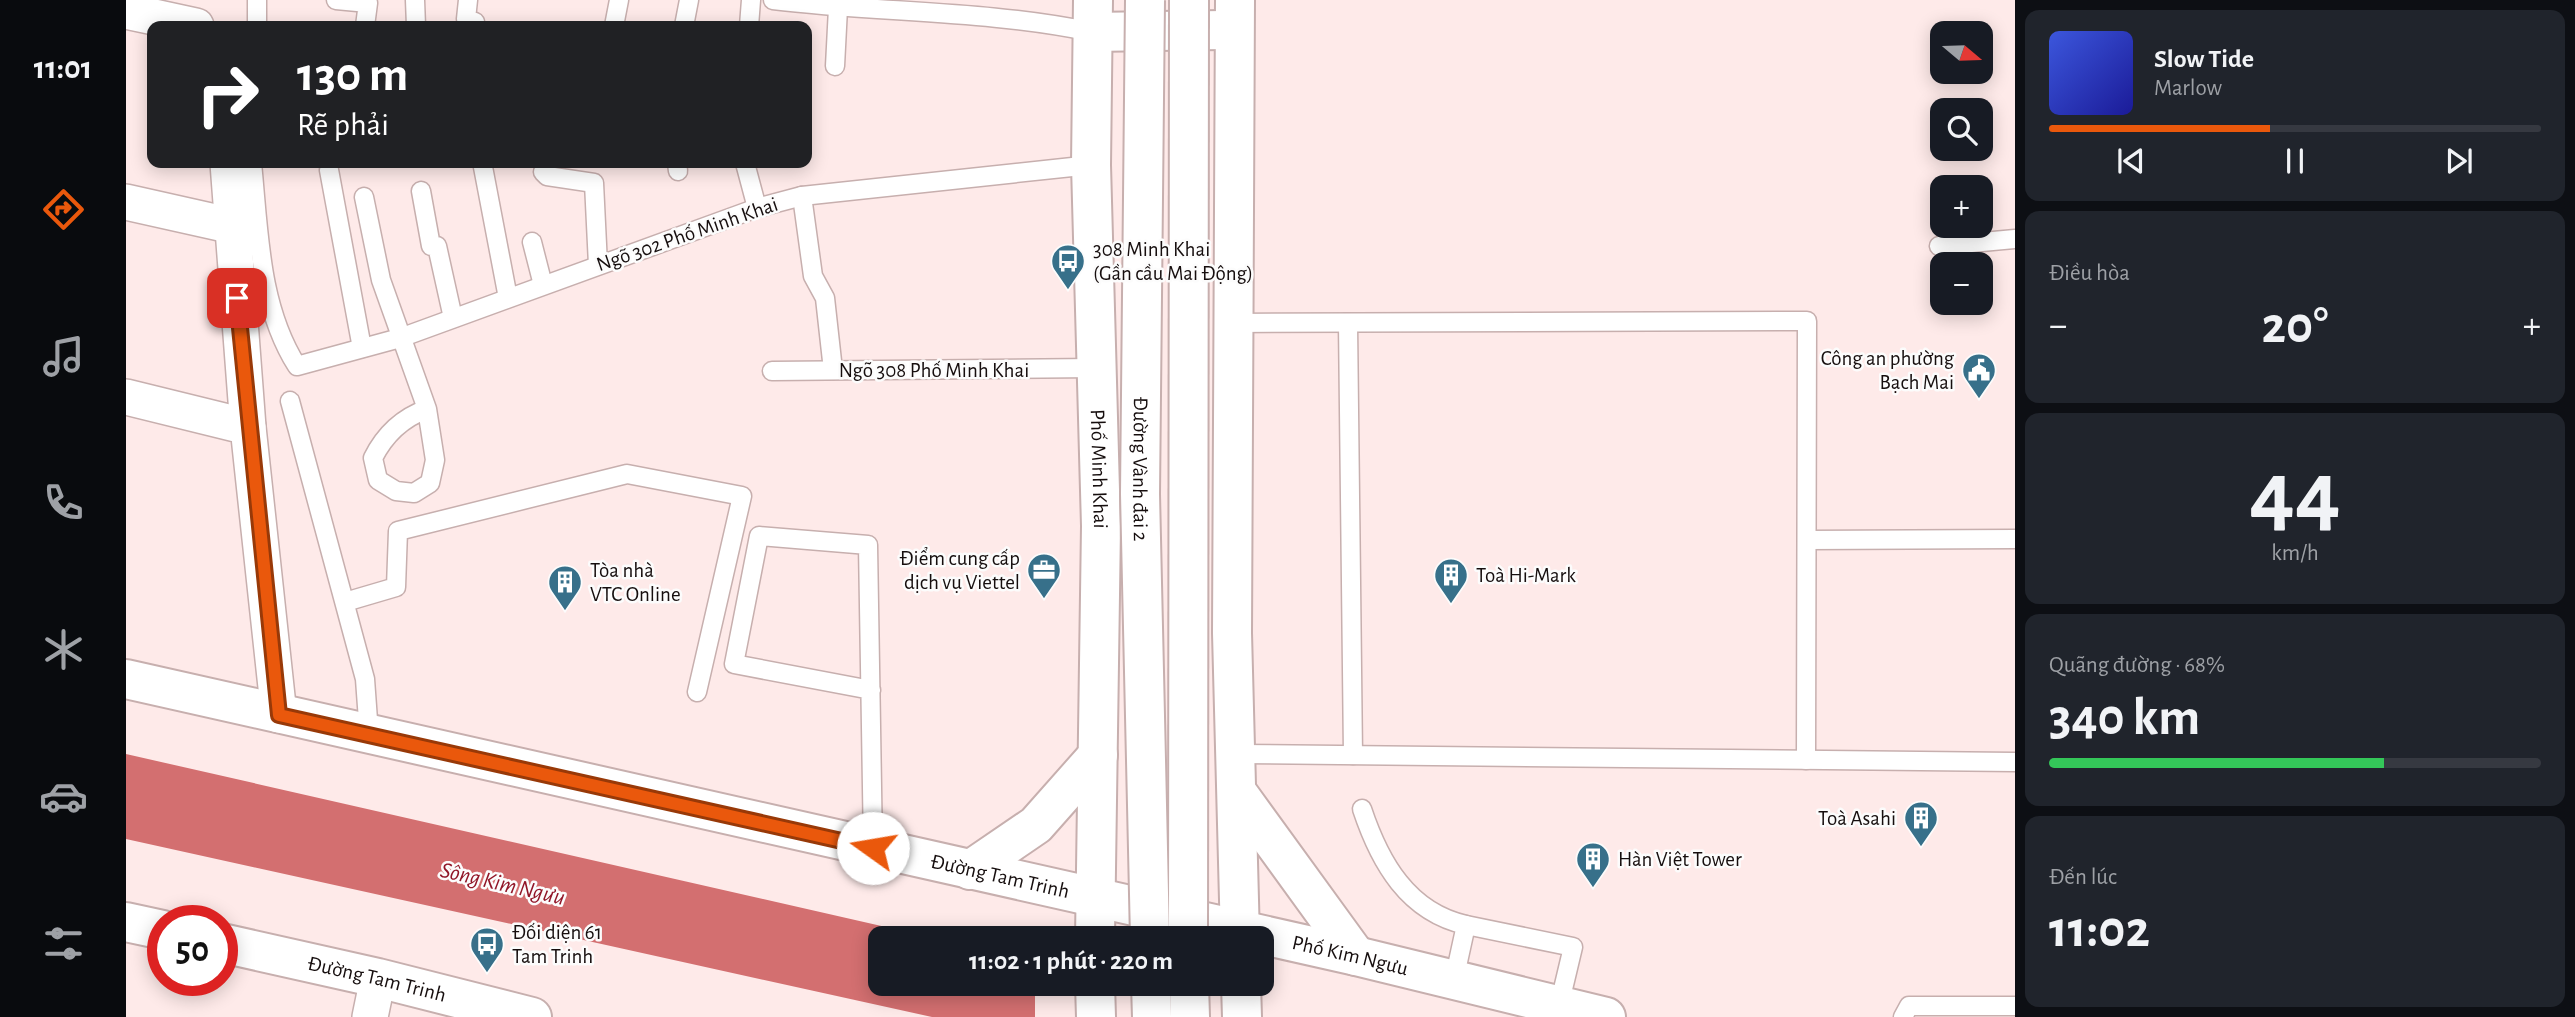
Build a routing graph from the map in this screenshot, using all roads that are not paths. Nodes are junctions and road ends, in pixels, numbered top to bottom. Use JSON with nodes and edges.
{"nodes":[{"id":1,"x":257,"y":0,"type":"edge"},
{"id":2,"x":336,"y":0,"type":"edge"},
{"id":3,"x":415,"y":0,"type":"edge"},
{"id":4,"x":468,"y":0,"type":"edge"},
{"id":5,"x":619,"y":0,"type":"edge"},
{"id":6,"x":689,"y":0,"type":"edge"},
{"id":7,"x":751,"y":0,"type":"edge"},
{"id":8,"x":773,"y":0,"type":"edge"},
{"id":9,"x":1145,"y":0,"type":"edge"},
{"id":10,"x":1189,"y":0,"type":"edge"},
{"id":11,"x":908,"y":6,"type":"edge"},
{"id":12,"x":838,"y":8,"type":"junction"},
{"id":13,"x":126,"y":11,"type":"edge"},
{"id":14,"x":1235,"y":15,"type":"edge"},
{"id":15,"x":1093,"y":16,"type":"edge"},
{"id":16,"x":173,"y":21,"type":"edge"},
{"id":17,"x":257,"y":21,"type":"edge"},
{"id":18,"x":366,"y":21,"type":"edge"},
{"id":19,"x":415,"y":21,"type":"edge"},
{"id":20,"x":472,"y":21,"type":"edge"},
{"id":21,"x":615,"y":21,"type":"edge"},
{"id":22,"x":685,"y":21,"type":"edge"},
{"id":23,"x":749,"y":21,"type":"edge"},
{"id":24,"x":835,"y":66,"type":"dead end"},
{"id":25,"x":1091,"y":165,"type":"junction"},
{"id":26,"x":228,"y":168,"type":"edge"},
{"id":27,"x":253,"y":168,"type":"edge"},
{"id":28,"x":483,"y":168,"type":"edge"},
{"id":29,"x":746,"y":168,"type":"edge"},
{"id":30,"x":329,"y":170,"type":"dead end"},
{"id":31,"x":542,"y":172,"type":"dead end"},
{"id":32,"x":421,"y":191,"type":"dead end"},
{"id":33,"x":802,"y":196,"type":"junction"},
{"id":34,"x":363,"y":197,"type":"dead end"},
{"id":35,"x":126,"y":202,"type":"edge"},
{"id":36,"x":757,"y":208,"type":"junction"},
{"id":37,"x":233,"y":226,"type":"junction"},
{"id":38,"x":2015,"y":239,"type":"edge"},
{"id":39,"x":532,"y":242,"type":"dead end"},
{"id":40,"x":1939,"y":246,"type":"dead end"},
{"id":41,"x":598,"y":265,"type":"junction"},
{"id":42,"x":543,"y":285,"type":"junction"},
{"id":43,"x":508,"y":298,"type":"junction"},
{"id":44,"x":453,"y":318,"type":"junction"},
{"id":45,"x":1233,"y":323,"type":"junction"},
{"id":46,"x":1348,"y":323,"type":"junction"},
{"id":47,"x":400,"y":338,"type":"junction"},
{"id":48,"x":362,"y":348,"type":"junction"},
{"id":49,"x":1096,"y":368,"type":"junction"},
{"id":50,"x":833,"y":370,"type":"junction"},
{"id":51,"x":772,"y":371,"type":"dead end"},
{"id":52,"x":126,"y":397,"type":"edge"},
{"id":53,"x":290,"y":401,"type":"dead end"},
{"id":54,"x":427,"y":409,"type":"junction"},
{"id":55,"x":248,"y":426,"type":"junction"},
{"id":56,"x":2015,"y":539,"type":"edge"},
{"id":57,"x":1807,"y":540,"type":"junction"},
{"id":58,"x":345,"y":602,"type":"junction"},
{"id":59,"x":126,"y":679,"type":"edge"},
{"id":60,"x":871,"y":690,"type":"junction"},
{"id":61,"x":697,"y":692,"type":"dead end"},
{"id":62,"x":279,"y":715,"type":"junction"},
{"id":63,"x":369,"y":734,"type":"junction"},
{"id":64,"x":1236,"y":754,"type":"junction"},
{"id":65,"x":1098,"y":755,"type":"junction"},
{"id":66,"x":1353,"y":755,"type":"junction"},
{"id":67,"x":1806,"y":760,"type":"junction"},
{"id":68,"x":2015,"y":762,"type":"edge"},
{"id":69,"x":1237,"y":792,"type":"junction"},
{"id":70,"x":1362,"y":810,"type":"dead end"},
{"id":71,"x":873,"y":848,"type":"junction"},
{"id":72,"x":970,"y":870,"type":"junction"},
{"id":73,"x":1094,"y":898,"type":"junction"},
{"id":74,"x":126,"y":922,"type":"edge"},
{"id":75,"x":1466,"y":925,"type":"junction"},
{"id":76,"x":1095,"y":926,"type":"edge"},
{"id":77,"x":1150,"y":926,"type":"edge"},
{"id":78,"x":1188,"y":926,"type":"edge"},
{"id":79,"x":1208,"y":926,"type":"edge"},
{"id":80,"x":1240,"y":926,"type":"edge"},
{"id":81,"x":147,"y":927,"type":"edge"},
{"id":82,"x":1274,"y":940,"type":"edge"},
{"id":83,"x":238,"y":947,"type":"edge"},
{"id":84,"x":1356,"y":956,"type":"junction"},
{"id":85,"x":378,"y":978,"type":"junction"},
{"id":86,"x":1454,"y":980,"type":"junction"},
{"id":87,"x":1096,"y":996,"type":"edge"},
{"id":88,"x":1151,"y":996,"type":"edge"},
{"id":89,"x":1189,"y":996,"type":"edge"},
{"id":90,"x":1241,"y":996,"type":"edge"},
{"id":91,"x":1559,"y":1006,"type":"junction"},
{"id":92,"x":2015,"y":1006,"type":"edge"},
{"id":93,"x":370,"y":1017,"type":"edge"},
{"id":94,"x":533,"y":1017,"type":"edge"},
{"id":95,"x":1096,"y":1017,"type":"edge"},
{"id":96,"x":1152,"y":1017,"type":"edge"},
{"id":97,"x":1190,"y":1017,"type":"edge"},
{"id":98,"x":1242,"y":1017,"type":"edge"},
{"id":99,"x":1606,"y":1017,"type":"edge"},
{"id":100,"x":1903,"y":1017,"type":"edge"}],
"edges":[{"from":1,"to":17,"type":"lane"},
{"from":2,"to":18,"type":"lane"},
{"from":3,"to":19,"type":"lane"},
{"from":4,"to":20,"type":"lane"},
{"from":5,"to":21,"type":"lane"},
{"from":6,"to":22,"type":"lane"},
{"from":7,"to":23,"type":"lane"},
{"from":8,"to":12,"type":"lane"},
{"from":9,"to":77,"type":"main road","name":"Đường Vành đai 2","bridge":true},
{"from":10,"to":78,"type":"main road","bridge":true},
{"from":11,"to":12,"type":"lane"},
{"from":11,"to":15,"type":"lane"},
{"from":12,"to":24,"type":"lane"},
{"from":13,"to":16,"type":"street"},
{"from":14,"to":15,"type":"main road"},
{"from":14,"to":45,"type":"main road"},
{"from":15,"to":25,"type":"main road","name":"Phố Minh Khai"},
{"from":25,"to":33,"type":"lane","name":"Ngõ 302 Phố Minh Khai"},
{"from":25,"to":49,"type":"main road","name":"Phố Minh Khai"},
{"from":26,"to":37,"type":"street"},
{"from":27,"to":48,"type":"lane","name":"Ngõ 302 Phố Minh Khai"},
{"from":28,"to":43,"type":"lane"},
{"from":29,"to":36,"type":"lane"},
{"from":30,"to":48,"type":"lane"},
{"from":31,"to":41,"type":"lane"},
{"from":32,"to":44,"type":"lane"},
{"from":33,"to":36,"type":"lane","name":"Ngõ 302 Phố Minh Khai"},
{"from":33,"to":50,"type":"lane"},
{"from":34,"to":47,"type":"lane"},
{"from":35,"to":37,"type":"street"},
{"from":36,"to":41,"type":"lane","name":"Ngõ 302 Phố Minh Khai"},
{"from":37,"to":55,"type":"street"},
{"from":38,"to":40,"type":"lane"},
{"from":39,"to":42,"type":"lane"},
{"from":41,"to":42,"type":"lane","name":"Ngõ 302 Phố Minh Khai"},
{"from":42,"to":43,"type":"lane","name":"Ngõ 302 Phố Minh Khai"},
{"from":43,"to":44,"type":"lane","name":"Ngõ 302 Phố Minh Khai"},
{"from":44,"to":47,"type":"lane","name":"Ngõ 302 Phố Minh Khai"},
{"from":45,"to":46,"type":"lane"},
{"from":45,"to":64,"type":"main road"},
{"from":46,"to":57,"type":"lane"},
{"from":46,"to":66,"type":"lane"},
{"from":47,"to":48,"type":"lane","name":"Ngõ 302 Phố Minh Khai"},
{"from":47,"to":54,"type":"lane"},
{"from":49,"to":50,"type":"lane","name":"Ngõ 308 Phố Minh Khai"},
{"from":49,"to":65,"type":"main road","name":"Phố Minh Khai"},
{"from":50,"to":51,"type":"lane","name":"Ngõ 308 Phố Minh Khai"},
{"from":52,"to":55,"type":"street"},
{"from":53,"to":58,"type":"lane"},
{"from":54,"to":54,"type":"lane"},
{"from":55,"to":62,"type":"street"},
{"from":56,"to":57,"type":"lane"},
{"from":57,"to":67,"type":"lane"},
{"from":58,"to":61,"type":"lane"},
{"from":58,"to":63,"type":"lane"},
{"from":59,"to":62,"type":"main road","name":"Đường Tam Trinh"},
{"from":60,"to":60,"type":"lane"},
{"from":60,"to":71,"type":"lane"},
{"from":62,"to":63,"type":"main road","name":"Đường Tam Trinh"},
{"from":63,"to":71,"type":"main road","name":"Đường Tam Trinh"},
{"from":64,"to":66,"type":"lane"},
{"from":64,"to":69,"type":"main road"},
{"from":65,"to":72,"type":"main road"},
{"from":65,"to":73,"type":"main road","name":"Phố Minh Khai"},
{"from":66,"to":67,"type":"lane"},
{"from":67,"to":68,"type":"lane"},
{"from":69,"to":80,"type":"main road"},
{"from":69,"to":84,"type":"main road"},
{"from":70,"to":75,"type":"lane"},
{"from":71,"to":72,"type":"main road","name":"Đường Tam Trinh"},
{"from":72,"to":73,"type":"main road","name":"Đường Tam Trinh"},
{"from":73,"to":76,"type":"main road","name":"Phố Minh Khai"},
{"from":73,"to":79,"type":"main road","name":"Phố Kim Ngưu"},
{"from":74,"to":81,"type":"main road"},
{"from":75,"to":86,"type":"lane"},
{"from":75,"to":91,"type":"lane"},
{"from":82,"to":84,"type":"main road","name":"Phố Kim Ngưu"},
{"from":83,"to":85,"type":"main road","name":"Đường Tam Trinh"},
{"from":84,"to":86,"type":"main road","name":"Phố Kim Ngưu"},
{"from":85,"to":93,"type":"street"},
{"from":85,"to":94,"type":"main road","name":"Đường Tam Trinh"},
{"from":86,"to":91,"type":"main road","name":"Phố Kim Ngưu"},
{"from":87,"to":95,"type":"main road"},
{"from":88,"to":96,"type":"main road"},
{"from":89,"to":97,"type":"main road"},
{"from":90,"to":98,"type":"main road"},
{"from":91,"to":99,"type":"main road","name":"Phố Kim Ngưu"},
{"from":92,"to":100,"type":"lane"}]}
